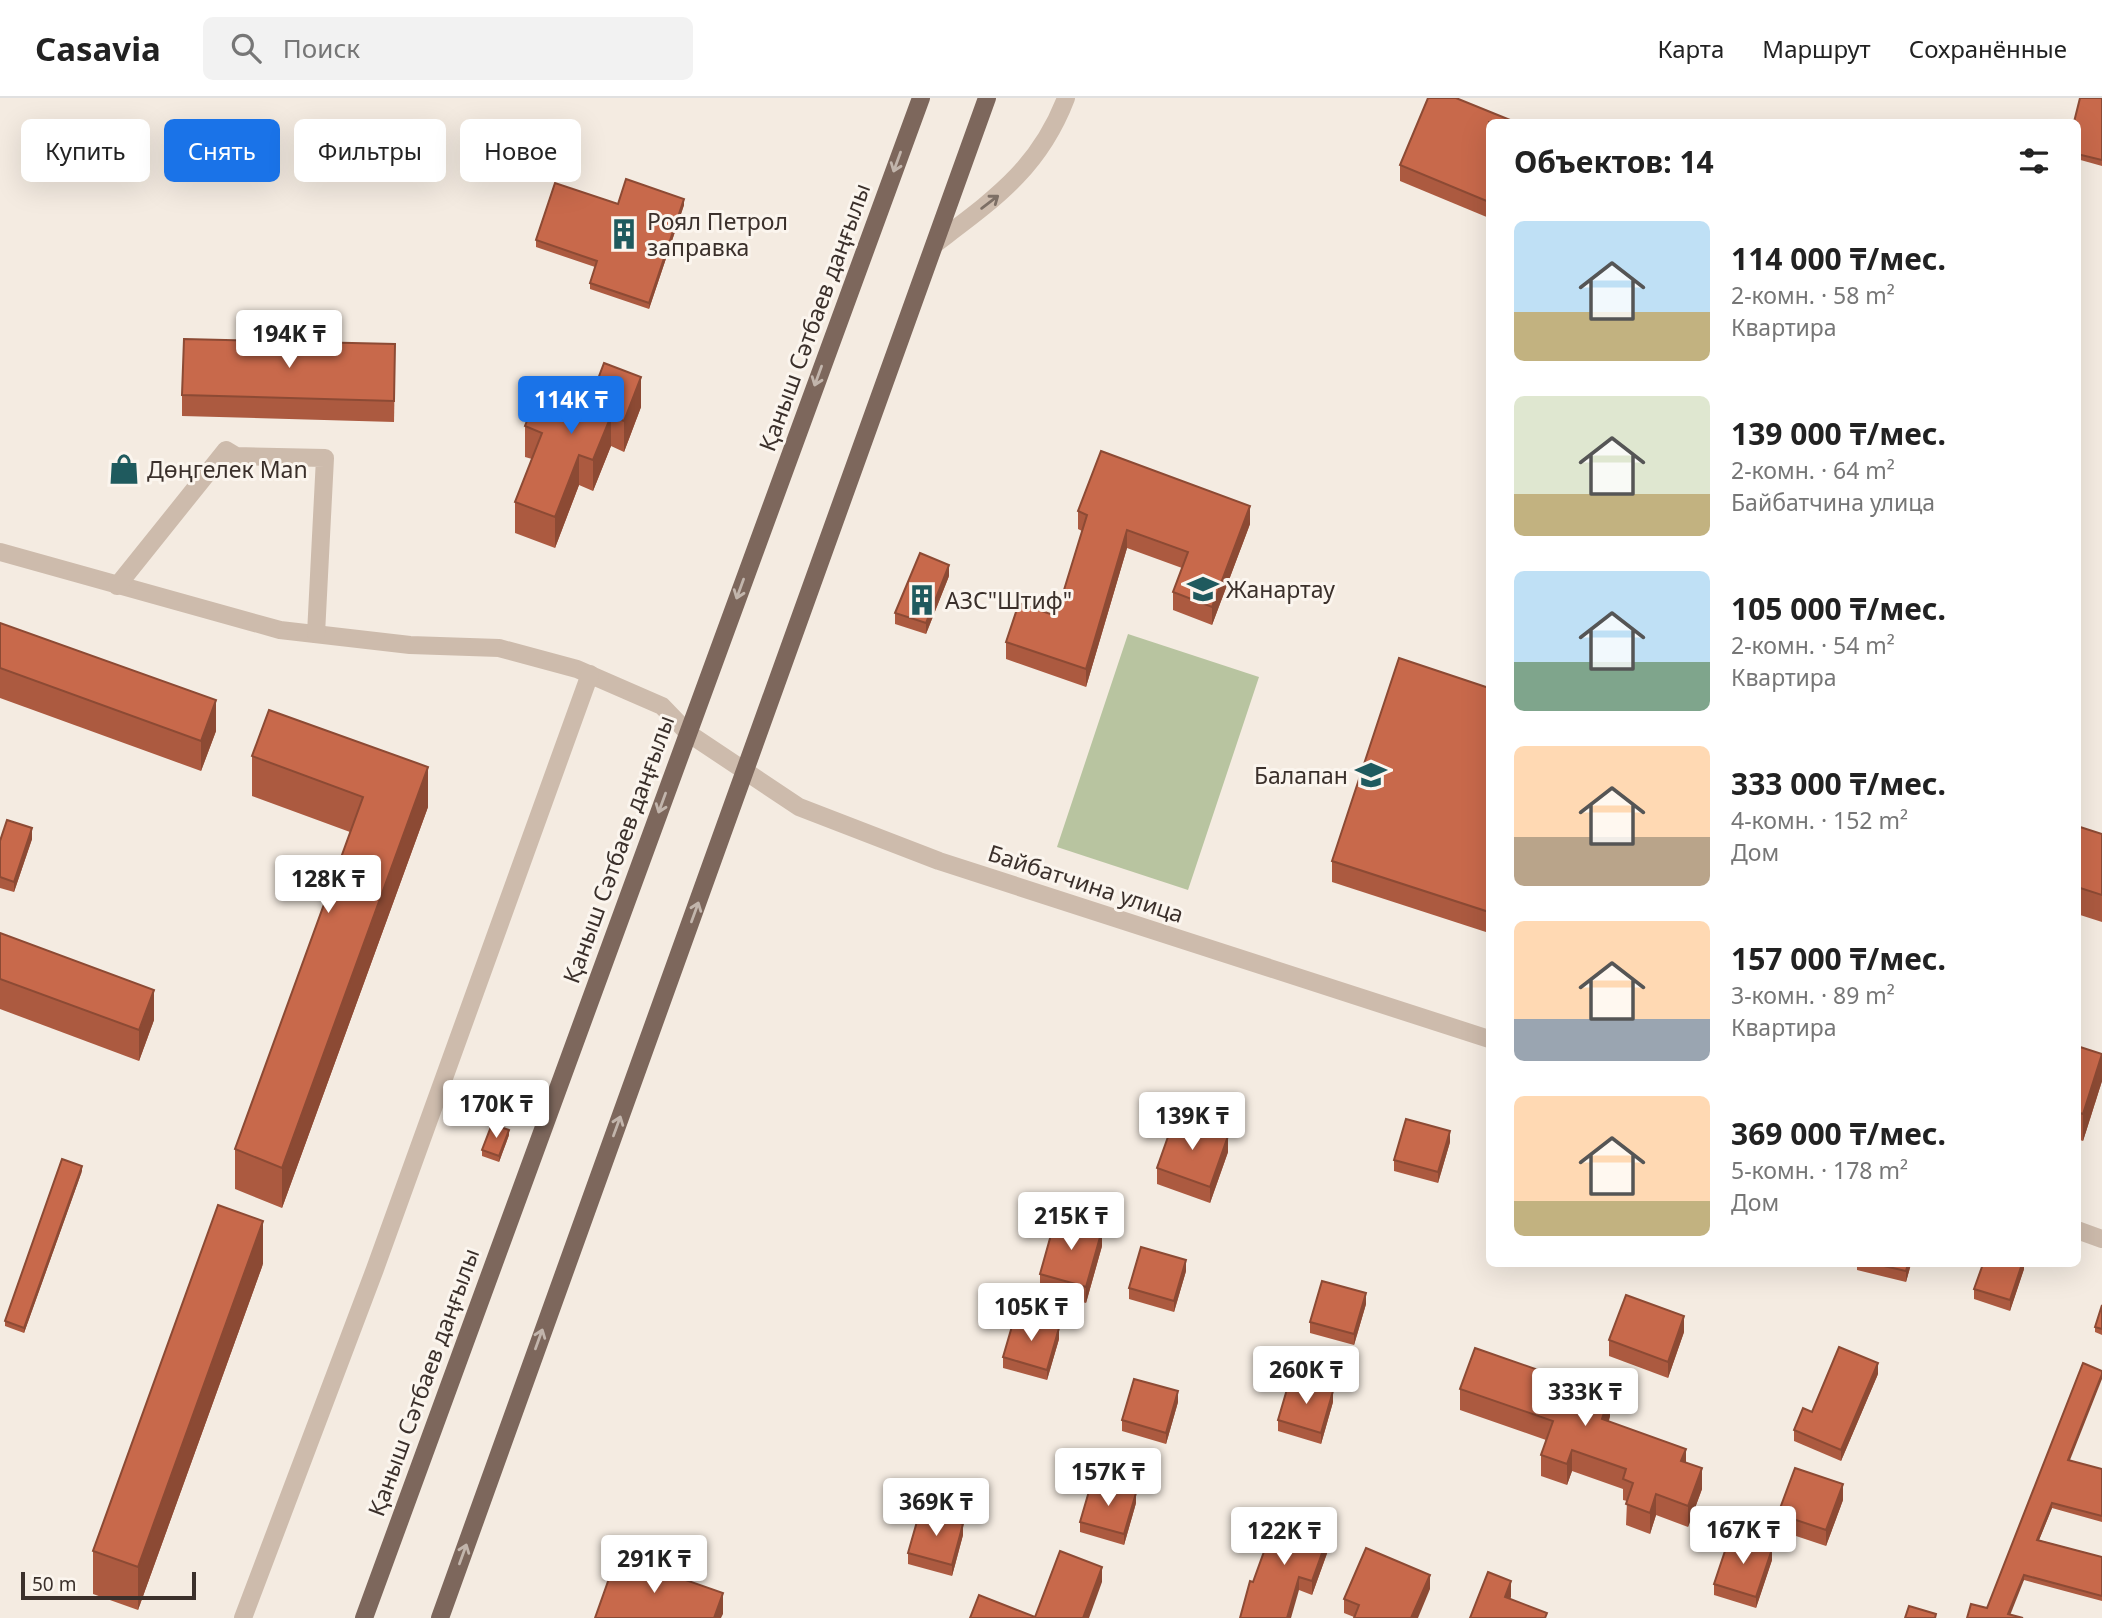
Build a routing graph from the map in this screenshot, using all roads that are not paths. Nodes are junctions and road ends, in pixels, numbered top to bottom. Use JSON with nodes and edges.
{"nodes":[{"id":1,"x":921,"y":98,"type":"edge"},
{"id":2,"x":987,"y":98,"type":"edge"},
{"id":3,"x":1066,"y":98,"type":"edge"},
{"id":4,"x":935,"y":244,"type":"junction"},
{"id":5,"x":0,"y":552,"type":"edge"},
{"id":6,"x":117,"y":586,"type":"junction"},
{"id":7,"x":316,"y":634,"type":"junction"},
{"id":8,"x":590,"y":674,"type":"junction"},
{"id":9,"x":688,"y":733,"type":"junction"},
{"id":10,"x":745,"y":773,"type":"junction"},
{"id":11,"x":1486,"y":1038,"type":"edge"},
{"id":12,"x":2081,"y":1231,"type":"edge"},
{"id":13,"x":2102,"y":1239,"type":"edge"},
{"id":14,"x":243,"y":1618,"type":"edge"},
{"id":15,"x":364,"y":1618,"type":"edge"},
{"id":16,"x":440,"y":1618,"type":"edge"}],
"edges":[{"from":1,"to":9,"type":"main road","name":"Қаныш Сәтбаев даңғылы","one_way":true},
{"from":2,"to":4,"type":"main road"},
{"from":4,"to":3,"type":"street","one_way":true},
{"from":4,"to":10,"type":"main road"},
{"from":5,"to":6,"type":"street","name":"Байбатчина улица"},
{"from":6,"to":7,"type":"street","name":"Байбатчина улица"},
{"from":6,"to":7,"type":"street"},
{"from":7,"to":8,"type":"street","name":"Байбатчина улица"},
{"from":8,"to":9,"type":"street","name":"Байбатчина улица"},
{"from":8,"to":14,"type":"street"},
{"from":9,"to":10,"type":"street","name":"Байбатчина улица"},
{"from":9,"to":15,"type":"main road","name":"Қаныш Сәтбаев даңғылы","one_way":true},
{"from":10,"to":11,"type":"street","name":"Байбатчина улица"},
{"from":16,"to":10,"type":"main road","one_way":true},
{"from":12,"to":13,"type":"street"}]}
